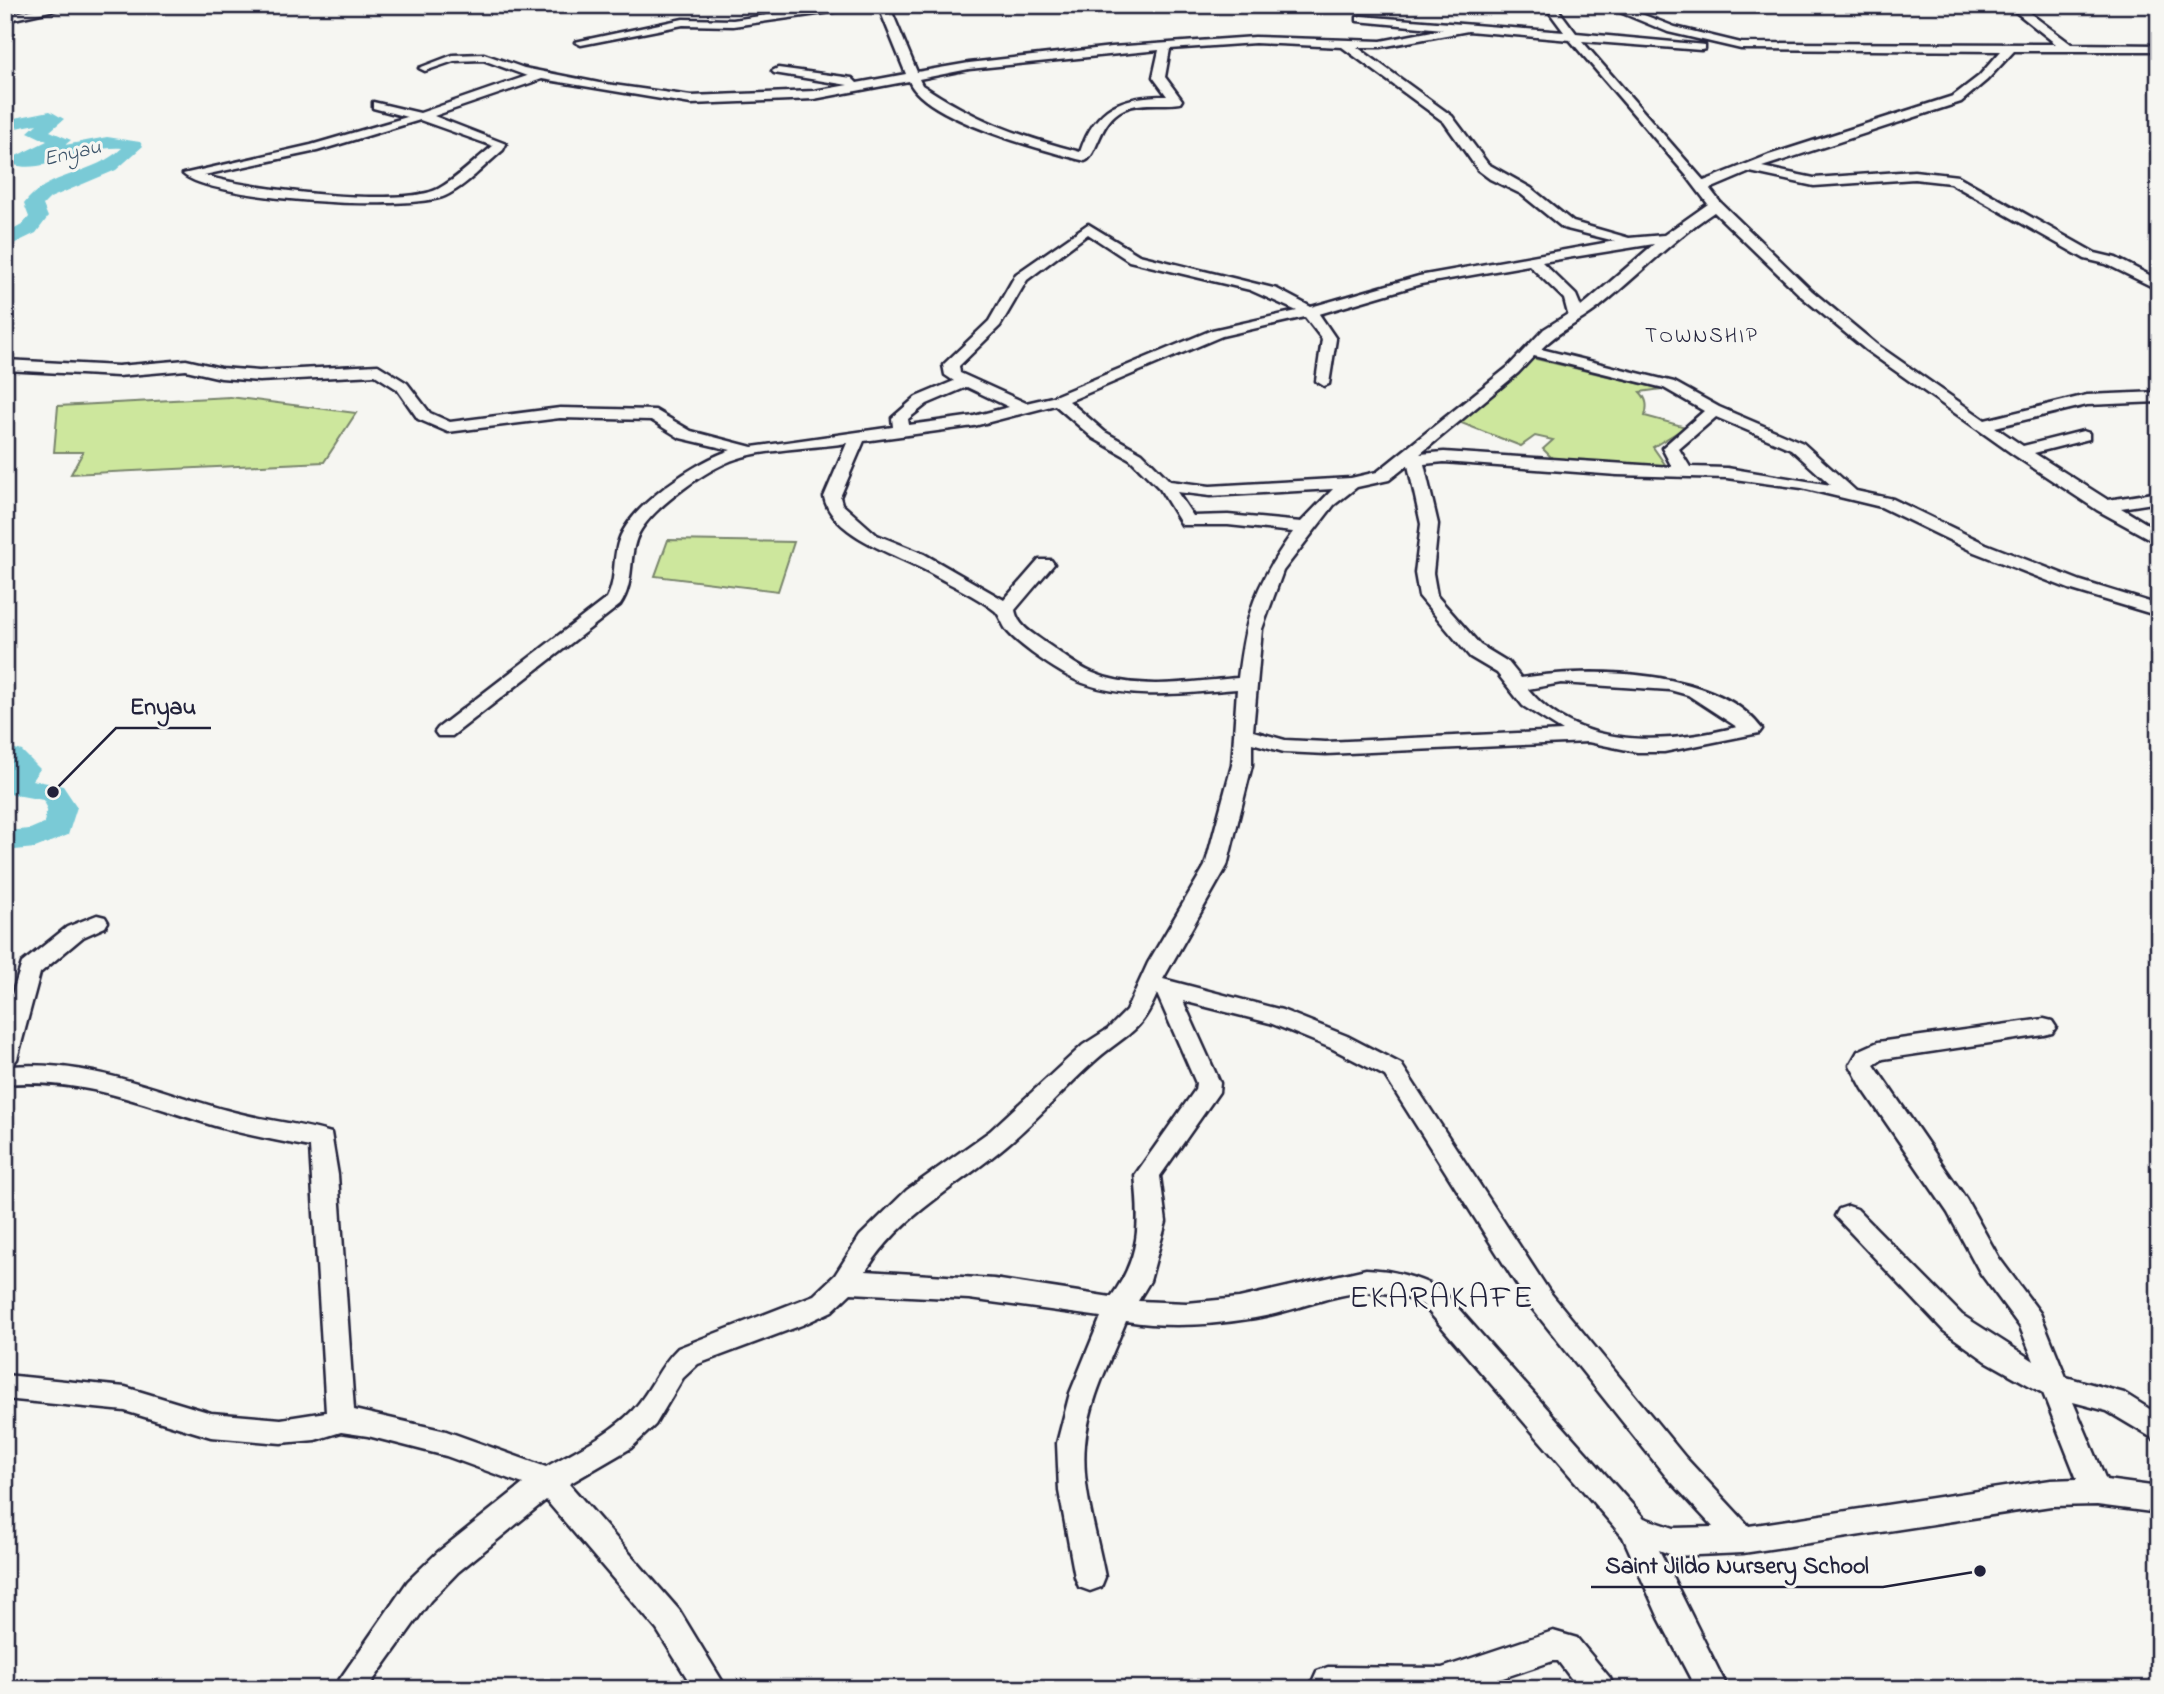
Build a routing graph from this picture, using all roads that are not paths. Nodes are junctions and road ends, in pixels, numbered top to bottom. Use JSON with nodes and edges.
{"nodes":[{"id":1,"x":72,"y":5,"type":"edge"},
{"id":2,"x":1549,"y":5,"type":"edge"},
{"id":3,"x":1608,"y":5,"type":"edge"},
{"id":4,"x":2012,"y":5,"type":"edge"},
{"id":5,"x":884,"y":6,"type":"edge"},
{"id":6,"x":5,"y":18,"type":"edge"},
{"id":7,"x":1362,"y":19,"type":"dead end"},
{"id":8,"x":1472,"y":27,"type":"junction"},
{"id":9,"x":1572,"y":38,"type":"junction"},
{"id":10,"x":581,"y":42,"type":"dead end"},
{"id":11,"x":1345,"y":44,"type":"junction"},
{"id":12,"x":1741,"y":46,"type":"junction"},
{"id":13,"x":1165,"y":48,"type":"junction"},
{"id":14,"x":2010,"y":48,"type":"junction"},
{"id":15,"x":2159,"y":48,"type":"edge"},
{"id":16,"x":2070,"y":49,"type":"junction"},
{"id":17,"x":425,"y":68,"type":"dead end"},
{"id":18,"x":778,"y":71,"type":"dead end"},
{"id":19,"x":545,"y":75,"type":"junction"},
{"id":20,"x":911,"y":78,"type":"junction"},
{"id":21,"x":876,"y":84,"type":"junction"},
{"id":22,"x":377,"y":106,"type":"dead end"},
{"id":23,"x":416,"y":117,"type":"junction"},
{"id":24,"x":1750,"y":168,"type":"junction"},
{"id":25,"x":1702,"y":187,"type":"junction"},
{"id":26,"x":1715,"y":205,"type":"junction"},
{"id":27,"x":1669,"y":239,"type":"junction"},
{"id":28,"x":1632,"y":242,"type":"junction"},
{"id":29,"x":1532,"y":260,"type":"junction"},
{"id":30,"x":2159,"y":286,"type":"edge"},
{"id":31,"x":1307,"y":313,"type":"junction"},
{"id":32,"x":1576,"y":315,"type":"junction"},
{"id":33,"x":1532,"y":351,"type":"junction"},
{"id":34,"x":5,"y":365,"type":"edge"},
{"id":35,"x":1324,"y":381,"type":"dead end"},
{"id":36,"x":964,"y":383,"type":"junction"},
{"id":37,"x":2159,"y":397,"type":"edge"},
{"id":38,"x":1058,"y":400,"type":"junction"},
{"id":39,"x":1025,"y":409,"type":"junction"},
{"id":40,"x":1713,"y":410,"type":"junction"},
{"id":41,"x":1984,"y":425,"type":"junction"},
{"id":42,"x":901,"y":429,"type":"junction"},
{"id":43,"x":2083,"y":436,"type":"dead end"},
{"id":44,"x":858,"y":437,"type":"junction"},
{"id":45,"x":757,"y":450,"type":"junction"},
{"id":46,"x":2020,"y":452,"type":"junction"},
{"id":47,"x":1408,"y":461,"type":"junction"},
{"id":48,"x":1686,"y":473,"type":"junction"},
{"id":49,"x":1351,"y":484,"type":"junction"},
{"id":50,"x":1167,"y":486,"type":"junction"},
{"id":51,"x":1850,"y":492,"type":"junction"},
{"id":52,"x":2159,"y":497,"type":"edge"},
{"id":53,"x":2102,"y":506,"type":"junction"},
{"id":54,"x":1305,"y":528,"type":"junction"},
{"id":55,"x":2159,"y":539,"type":"edge"},
{"id":56,"x":1045,"y":564,"type":"dead end"},
{"id":57,"x":1006,"y":609,"type":"junction"},
{"id":58,"x":2159,"y":611,"type":"edge"},
{"id":59,"x":1245,"y":683,"type":"junction"},
{"id":60,"x":1517,"y":685,"type":"junction"},
{"id":61,"x":445,"y":732,"type":"dead end"},
{"id":62,"x":1242,"y":734,"type":"junction"},
{"id":63,"x":1587,"y":737,"type":"junction"},
{"id":64,"x":97,"y":922,"type":"dead end"},
{"id":65,"x":1158,"y":986,"type":"junction"},
{"id":66,"x":2044,"y":1027,"type":"dead end"},
{"id":67,"x":5,"y":1059,"type":"edge"},
{"id":68,"x":5,"y":1074,"type":"edge"},
{"id":69,"x":1848,"y":1216,"type":"dead end"},
{"id":70,"x":844,"y":1283,"type":"junction"},
{"id":71,"x":1117,"y":1309,"type":"junction"},
{"id":72,"x":2053,"y":1385,"type":"junction"},
{"id":73,"x":5,"y":1387,"type":"edge"},
{"id":74,"x":341,"y":1420,"type":"junction"},
{"id":75,"x":2159,"y":1430,"type":"edge"},
{"id":76,"x":548,"y":1481,"type":"junction"},
{"id":77,"x":2097,"y":1492,"type":"junction"},
{"id":78,"x":2159,"y":1500,"type":"edge"},
{"id":79,"x":1634,"y":1528,"type":"junction"},
{"id":80,"x":1743,"y":1540,"type":"junction"},
{"id":81,"x":1090,"y":1577,"type":"dead end"},
{"id":82,"x":1328,"y":1682,"type":"dead end"},
{"id":83,"x":348,"y":1689,"type":"edge"},
{"id":84,"x":712,"y":1689,"type":"edge"},
{"id":85,"x":1599,"y":1689,"type":"edge"},
{"id":86,"x":1713,"y":1689,"type":"edge"}],
"edges":[{"from":1,"to":6,"type":"street"},
{"from":2,"to":9,"type":"street"},
{"from":3,"to":12,"type":"street"},
{"from":4,"to":16,"type":"street"},
{"from":5,"to":10,"type":"street"},
{"from":5,"to":20,"type":"street"},
{"from":7,"to":8,"type":"street"},
{"from":8,"to":9,"type":"street"},
{"from":8,"to":11,"type":"street"},
{"from":9,"to":12,"type":"street"},
{"from":9,"to":25,"type":"street"},
{"from":11,"to":13,"type":"street"},
{"from":11,"to":28,"type":"street"},
{"from":12,"to":14,"type":"street"},
{"from":13,"to":20,"type":"street"},
{"from":13,"to":20,"type":"street"},
{"from":14,"to":16,"type":"street"},
{"from":14,"to":24,"type":"street"},
{"from":15,"to":16,"type":"street"},
{"from":17,"to":19,"type":"street"},
{"from":18,"to":21,"type":"street"},
{"from":19,"to":21,"type":"street"},
{"from":19,"to":23,"type":"street"},
{"from":20,"to":21,"type":"street"},
{"from":22,"to":23,"type":"street"},
{"from":23,"to":23,"type":"street"},
{"from":24,"to":25,"type":"street"},
{"from":24,"to":30,"type":"street"},
{"from":25,"to":26,"type":"street"},
{"from":26,"to":27,"type":"street"},
{"from":26,"to":41,"type":"street"},
{"from":27,"to":28,"type":"street"},
{"from":27,"to":32,"type":"street"},
{"from":28,"to":29,"type":"street"},
{"from":29,"to":31,"type":"street"},
{"from":29,"to":32,"type":"street"},
{"from":31,"to":35,"type":"street"},
{"from":31,"to":36,"type":"street"},
{"from":31,"to":38,"type":"street"},
{"from":32,"to":33,"type":"street"},
{"from":33,"to":40,"type":"street"},
{"from":33,"to":47,"type":"street"},
{"from":34,"to":45,"type":"street"},
{"from":36,"to":39,"type":"street"},
{"from":36,"to":42,"type":"street"},
{"from":37,"to":41,"type":"street"},
{"from":38,"to":39,"type":"street"},
{"from":38,"to":50,"type":"street"},
{"from":39,"to":42,"type":"street"},
{"from":40,"to":48,"type":"street"},
{"from":40,"to":51,"type":"street"},
{"from":41,"to":46,"type":"street"},
{"from":42,"to":44,"type":"street"},
{"from":43,"to":46,"type":"street"},
{"from":44,"to":45,"type":"street"},
{"from":44,"to":57,"type":"street"},
{"from":45,"to":61,"type":"street"},
{"from":46,"to":53,"type":"street"},
{"from":47,"to":48,"type":"street"},
{"from":47,"to":49,"type":"street"},
{"from":47,"to":60,"type":"street"},
{"from":48,"to":51,"type":"street"},
{"from":49,"to":50,"type":"street"},
{"from":49,"to":54,"type":"street"},
{"from":50,"to":54,"type":"street"},
{"from":51,"to":58,"type":"street"},
{"from":52,"to":53,"type":"street"},
{"from":53,"to":55,"type":"street"},
{"from":54,"to":59,"type":"street"},
{"from":56,"to":57,"type":"street"},
{"from":57,"to":59,"type":"street"},
{"from":59,"to":62,"type":"street"},
{"from":60,"to":63,"type":"street"},
{"from":60,"to":63,"type":"street"},
{"from":62,"to":63,"type":"street"},
{"from":62,"to":65,"type":"street"},
{"from":64,"to":67,"type":"street"},
{"from":65,"to":70,"type":"street"},
{"from":65,"to":71,"type":"street"},
{"from":65,"to":80,"type":"street"},
{"from":66,"to":72,"type":"street"},
{"from":68,"to":74,"type":"street"},
{"from":69,"to":72,"type":"street"},
{"from":70,"to":71,"type":"street"},
{"from":70,"to":76,"type":"street"},
{"from":71,"to":79,"type":"street"},
{"from":71,"to":81,"type":"street"},
{"from":72,"to":75,"type":"street"},
{"from":72,"to":77,"type":"street"},
{"from":73,"to":74,"type":"street"},
{"from":74,"to":76,"type":"street"},
{"from":76,"to":83,"type":"street"},
{"from":76,"to":84,"type":"street"},
{"from":77,"to":78,"type":"street"},
{"from":77,"to":80,"type":"street"},
{"from":79,"to":80,"type":"street"},
{"from":79,"to":86,"type":"street"},
{"from":82,"to":85,"type":"street"}]}
